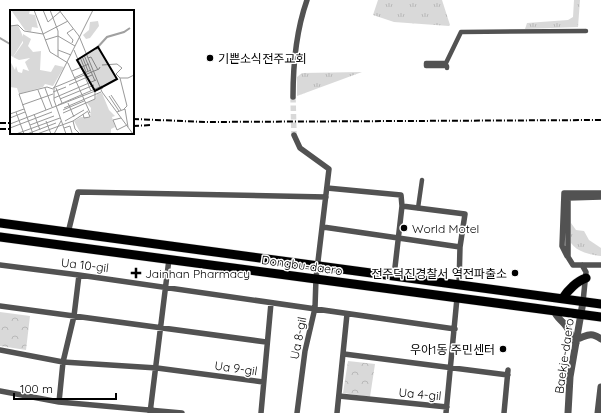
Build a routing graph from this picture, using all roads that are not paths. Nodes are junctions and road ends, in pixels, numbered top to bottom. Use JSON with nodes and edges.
{"nodes":[{"id":1,"x":307,"y":0,"type":"edge"},
{"id":2,"x":586,"y":31,"type":"dead end"},
{"id":3,"x":447,"y":68,"type":"dead end"},
{"id":4,"x":293,"y":97,"type":"tunnel mouth"},
{"id":5,"x":294,"y":135,"type":"tunnel mouth"},
{"id":6,"x":422,"y":180,"type":"dead end"},
{"id":7,"x":327,"y":188,"type":"junction"},
{"id":8,"x":601,"y":193,"type":"edge"},
{"id":9,"x":326,"y":196,"type":"junction"},
{"id":10,"x":601,"y":197,"type":"edge"},
{"id":11,"x":402,"y":206,"type":"junction"},
{"id":12,"x":418,"y":208,"type":"junction"},
{"id":13,"x":0,"y":223,"type":"edge"},
{"id":14,"x":323,"y":227,"type":"junction"},
{"id":15,"x":68,"y":233,"type":"junction"},
{"id":16,"x":0,"y":237,"type":"edge"},
{"id":17,"x":398,"y":238,"type":"junction"},
{"id":18,"x":460,"y":247,"type":"junction"},
{"id":19,"x":568,"y":257,"type":"junction"},
{"id":20,"x":169,"y":259,"type":"junction"},
{"id":21,"x":582,"y":265,"type":"junction"},
{"id":22,"x":601,"y":265,"type":"edge"},
{"id":23,"x":0,"y":266,"type":"edge"},
{"id":24,"x":318,"y":266,"type":"junction"},
{"id":25,"x":79,"y":275,"type":"junction"},
{"id":26,"x":394,"y":276,"type":"junction"},
{"id":27,"x":316,"y":278,"type":"junction"},
{"id":28,"x":586,"y":278,"type":"junction"},
{"id":29,"x":459,"y":285,"type":"junction"},
{"id":30,"x":167,"y":287,"type":"junction"},
{"id":31,"x":457,"y":298,"type":"junction"},
{"id":32,"x":563,"y":298,"type":"junction"},
{"id":33,"x":583,"y":302,"type":"junction"},
{"id":34,"x":271,"y":303,"type":"junction"},
{"id":35,"x":601,"y":304,"type":"edge"},
{"id":36,"x":0,"y":306,"type":"edge"},
{"id":37,"x":315,"y":308,"type":"junction"},
{"id":38,"x":554,"y":310,"type":"junction"},
{"id":39,"x":347,"y":314,"type":"junction"},
{"id":40,"x":581,"y":314,"type":"junction"},
{"id":41,"x":74,"y":316,"type":"junction"},
{"id":42,"x":601,"y":318,"type":"edge"},
{"id":43,"x":161,"y":328,"type":"junction"},
{"id":44,"x":455,"y":329,"type":"junction"},
{"id":45,"x":601,"y":339,"type":"edge"},
{"id":46,"x":576,"y":341,"type":"junction"},
{"id":47,"x":266,"y":342,"type":"junction"},
{"id":48,"x":0,"y":350,"type":"edge"},
{"id":49,"x":344,"y":354,"type":"junction"},
{"id":50,"x":63,"y":362,"type":"junction"},
{"id":51,"x":157,"y":368,"type":"junction"},
{"id":52,"x":451,"y":368,"type":"junction"},
{"id":53,"x":263,"y":382,"type":"junction"},
{"id":54,"x":601,"y":387,"type":"edge"},
{"id":55,"x":0,"y":391,"type":"edge"},
{"id":56,"x":339,"y":396,"type":"junction"},
{"id":57,"x":59,"y":402,"type":"junction"},
{"id":58,"x":446,"y":410,"type":"edge"},
{"id":59,"x":150,"y":411,"type":"edge"},
{"id":60,"x":182,"y":413,"type":"edge"},
{"id":61,"x":261,"y":413,"type":"edge"},
{"id":62,"x":297,"y":413,"type":"edge"},
{"id":63,"x":337,"y":413,"type":"edge"},
{"id":64,"x":504,"y":413,"type":"edge"},
{"id":65,"x":568,"y":413,"type":"edge"},
{"id":66,"x":598,"y":413,"type":"edge"}],
"edges":[{"from":1,"to":4,"type":"street"},
{"from":2,"to":3,"type":"street"},
{"from":5,"to":7,"type":"street","name":"Ua 8-gil"},
{"from":6,"to":12,"type":"street"},
{"from":7,"to":9,"type":"street","name":"Ua 8-gil"},
{"from":7,"to":11,"type":"street"},
{"from":8,"to":19,"type":"street"},
{"from":9,"to":14,"type":"street","name":"Ua 8-gil"},
{"from":9,"to":15,"type":"street"},
{"from":10,"to":19,"type":"street"},
{"from":11,"to":12,"type":"street"},
{"from":11,"to":17,"type":"street"},
{"from":12,"to":18,"type":"street"},
{"from":13,"to":15,"type":"main road","name":"Dongbu-daero"},
{"from":14,"to":17,"type":"street"},
{"from":14,"to":24,"type":"street","name":"Ua 8-gil"},
{"from":15,"to":24,"type":"main road","name":"Dongbu-daero"},
{"from":16,"to":20,"type":"main road","name":"Dongbu-daero"},
{"from":17,"to":18,"type":"street"},
{"from":17,"to":26,"type":"street"},
{"from":18,"to":29,"type":"street"},
{"from":19,"to":21,"type":"street"},
{"from":20,"to":27,"type":"main road","name":"Dongbu-daero"},
{"from":20,"to":30,"type":"street"},
{"from":21,"to":22,"type":"street"},
{"from":21,"to":28,"type":"street"},
{"from":23,"to":25,"type":"street","name":"Ua 10-gil"},
{"from":24,"to":26,"type":"main road","name":"Dongbu-daero"},
{"from":24,"to":27,"type":"street","name":"Ua 8-gil"},
{"from":25,"to":30,"type":"street","name":"Ua 10-gil"},
{"from":25,"to":41,"type":"street"},
{"from":26,"to":29,"type":"main road","name":"Dongbu-daero"},
{"from":27,"to":31,"type":"main road","name":"Dongbu-daero"},
{"from":27,"to":37,"type":"street","name":"Ua 8-gil"},
{"from":28,"to":32,"type":"main road"},
{"from":28,"to":33,"type":"street"},
{"from":29,"to":32,"type":"main road","name":"Dongbu-daero"},
{"from":30,"to":34,"type":"street","name":"Ua 10-gil"},
{"from":30,"to":43,"type":"street"},
{"from":31,"to":38,"type":"main road","name":"Dongbu-daero"},
{"from":31,"to":44,"type":"street","name":"Ua 4-gil"},
{"from":32,"to":33,"type":"main road","name":"Dongbu-daero"},
{"from":33,"to":35,"type":"main road","name":"Dongbu-daero"},
{"from":33,"to":40,"type":"street","name":"Baekje-daero"},
{"from":34,"to":37,"type":"street","name":"Ua 10-gil"},
{"from":34,"to":47,"type":"street","name":"Ua 9-gil"},
{"from":36,"to":41,"type":"street"},
{"from":37,"to":39,"type":"street","name":"Ua 10-gil"},
{"from":37,"to":62,"type":"street","name":"Ua 8-gil"},
{"from":38,"to":40,"type":"main road","name":"Dongbu-daero"},
{"from":38,"to":46,"type":"street"},
{"from":39,"to":44,"type":"street","name":"Ua 10-gil"},
{"from":39,"to":49,"type":"street"},
{"from":40,"to":42,"type":"main road","name":"Dongbu-daero"},
{"from":40,"to":46,"type":"street","name":"Baekje-daero"},
{"from":41,"to":43,"type":"street"},
{"from":41,"to":50,"type":"street"},
{"from":43,"to":47,"type":"street"},
{"from":43,"to":51,"type":"street"},
{"from":44,"to":52,"type":"street","name":"Ua 4-gil"},
{"from":45,"to":46,"type":"street"},
{"from":46,"to":65,"type":"street","name":"Baekje-daero"},
{"from":47,"to":53,"type":"street","name":"Ua 9-gil"},
{"from":48,"to":50,"type":"street"},
{"from":49,"to":52,"type":"street"},
{"from":49,"to":56,"type":"street"},
{"from":50,"to":51,"type":"street"},
{"from":50,"to":57,"type":"street"},
{"from":51,"to":53,"type":"street","name":"Ua 9-gil"},
{"from":51,"to":59,"type":"street"},
{"from":52,"to":58,"type":"street","name":"Ua 4-gil"},
{"from":52,"to":64,"type":"street"},
{"from":53,"to":61,"type":"street","name":"Ua 9-gil"},
{"from":54,"to":66,"type":"street"},
{"from":55,"to":57,"type":"street"},
{"from":56,"to":58,"type":"street","name":"Ua 4-gil"},
{"from":56,"to":63,"type":"street"},
{"from":57,"to":59,"type":"street"},
{"from":59,"to":60,"type":"street"}]}
